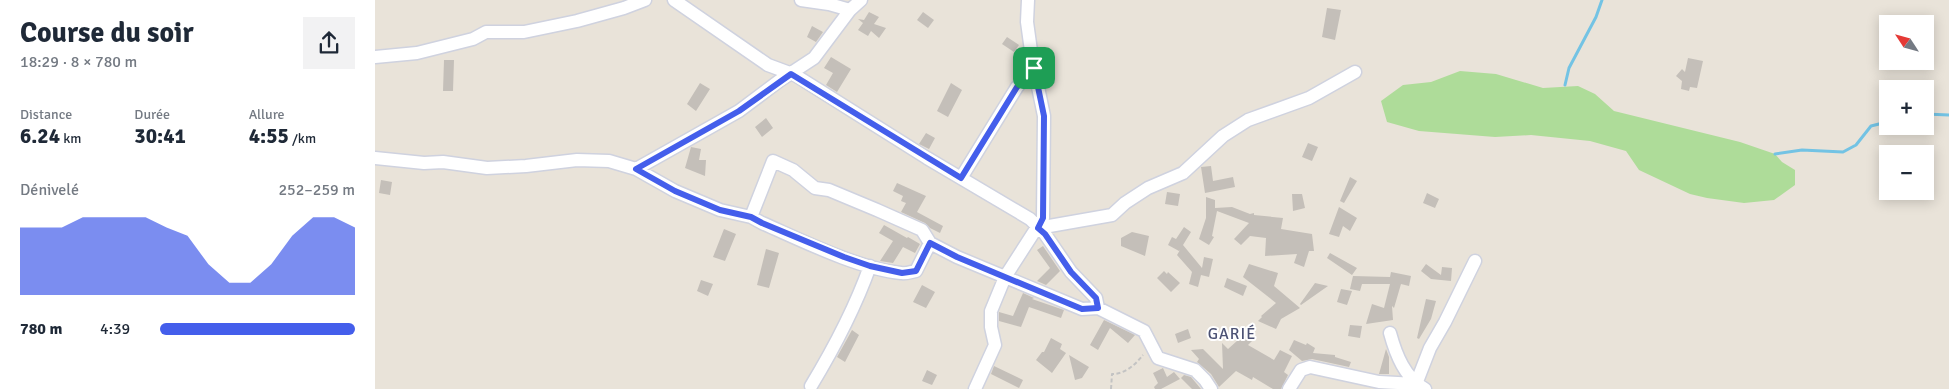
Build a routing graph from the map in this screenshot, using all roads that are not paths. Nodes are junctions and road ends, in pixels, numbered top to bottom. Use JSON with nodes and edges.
{"nodes":[{"id":1,"x":645,"y":0,"type":"edge"},
{"id":2,"x":674,"y":0,"type":"edge"},
{"id":3,"x":801,"y":0,"type":"edge"},
{"id":4,"x":861,"y":0,"type":"edge"},
{"id":5,"x":1028,"y":0,"type":"edge"},
{"id":6,"x":850,"y":10,"type":"junction"},
{"id":7,"x":375,"y":57,"type":"edge"},
{"id":8,"x":1034,"y":68,"type":"junction"},
{"id":9,"x":1355,"y":72,"type":"dead end"},
{"id":10,"x":791,"y":74,"type":"junction"},
{"id":11,"x":375,"y":158,"type":"edge"},
{"id":12,"x":636,"y":169,"type":"junction"},
{"id":13,"x":961,"y":178,"type":"junction"},
{"id":14,"x":751,"y":217,"type":"junction"},
{"id":15,"x":1038,"y":228,"type":"junction"},
{"id":16,"x":930,"y":243,"type":"junction"},
{"id":17,"x":1475,"y":261,"type":"dead end"},
{"id":18,"x":870,"y":266,"type":"junction"},
{"id":19,"x":1005,"y":277,"type":"junction"},
{"id":20,"x":1098,"y":308,"type":"junction"},
{"id":21,"x":1390,"y":333,"type":"dead end"},
{"id":22,"x":811,"y":386,"type":"dead end"},
{"id":23,"x":1421,"y":387,"type":"edge"},
{"id":24,"x":975,"y":389,"type":"edge"},
{"id":25,"x":1211,"y":389,"type":"edge"},
{"id":26,"x":1289,"y":389,"type":"edge"}],
"edges":[{"from":1,"to":7,"type":"street"},
{"from":2,"to":10,"type":"street"},
{"from":3,"to":6,"type":"street"},
{"from":4,"to":6,"type":"street"},
{"from":5,"to":8,"type":"street"},
{"from":6,"to":10,"type":"street"},
{"from":8,"to":13,"type":"street"},
{"from":8,"to":15,"type":"street"},
{"from":9,"to":15,"type":"street"},
{"from":10,"to":12,"type":"street"},
{"from":10,"to":13,"type":"street"},
{"from":11,"to":12,"type":"street"},
{"from":12,"to":14,"type":"street"},
{"from":13,"to":15,"type":"street"},
{"from":14,"to":16,"type":"street"},
{"from":14,"to":18,"type":"street"},
{"from":15,"to":19,"type":"street"},
{"from":15,"to":20,"type":"street"},
{"from":16,"to":18,"type":"street"},
{"from":16,"to":19,"type":"street"},
{"from":17,"to":23,"type":"street"},
{"from":18,"to":22,"type":"street"},
{"from":19,"to":20,"type":"street"},
{"from":19,"to":24,"type":"street"},
{"from":20,"to":25,"type":"street"},
{"from":21,"to":23,"type":"street"},
{"from":23,"to":26,"type":"street"}]}
